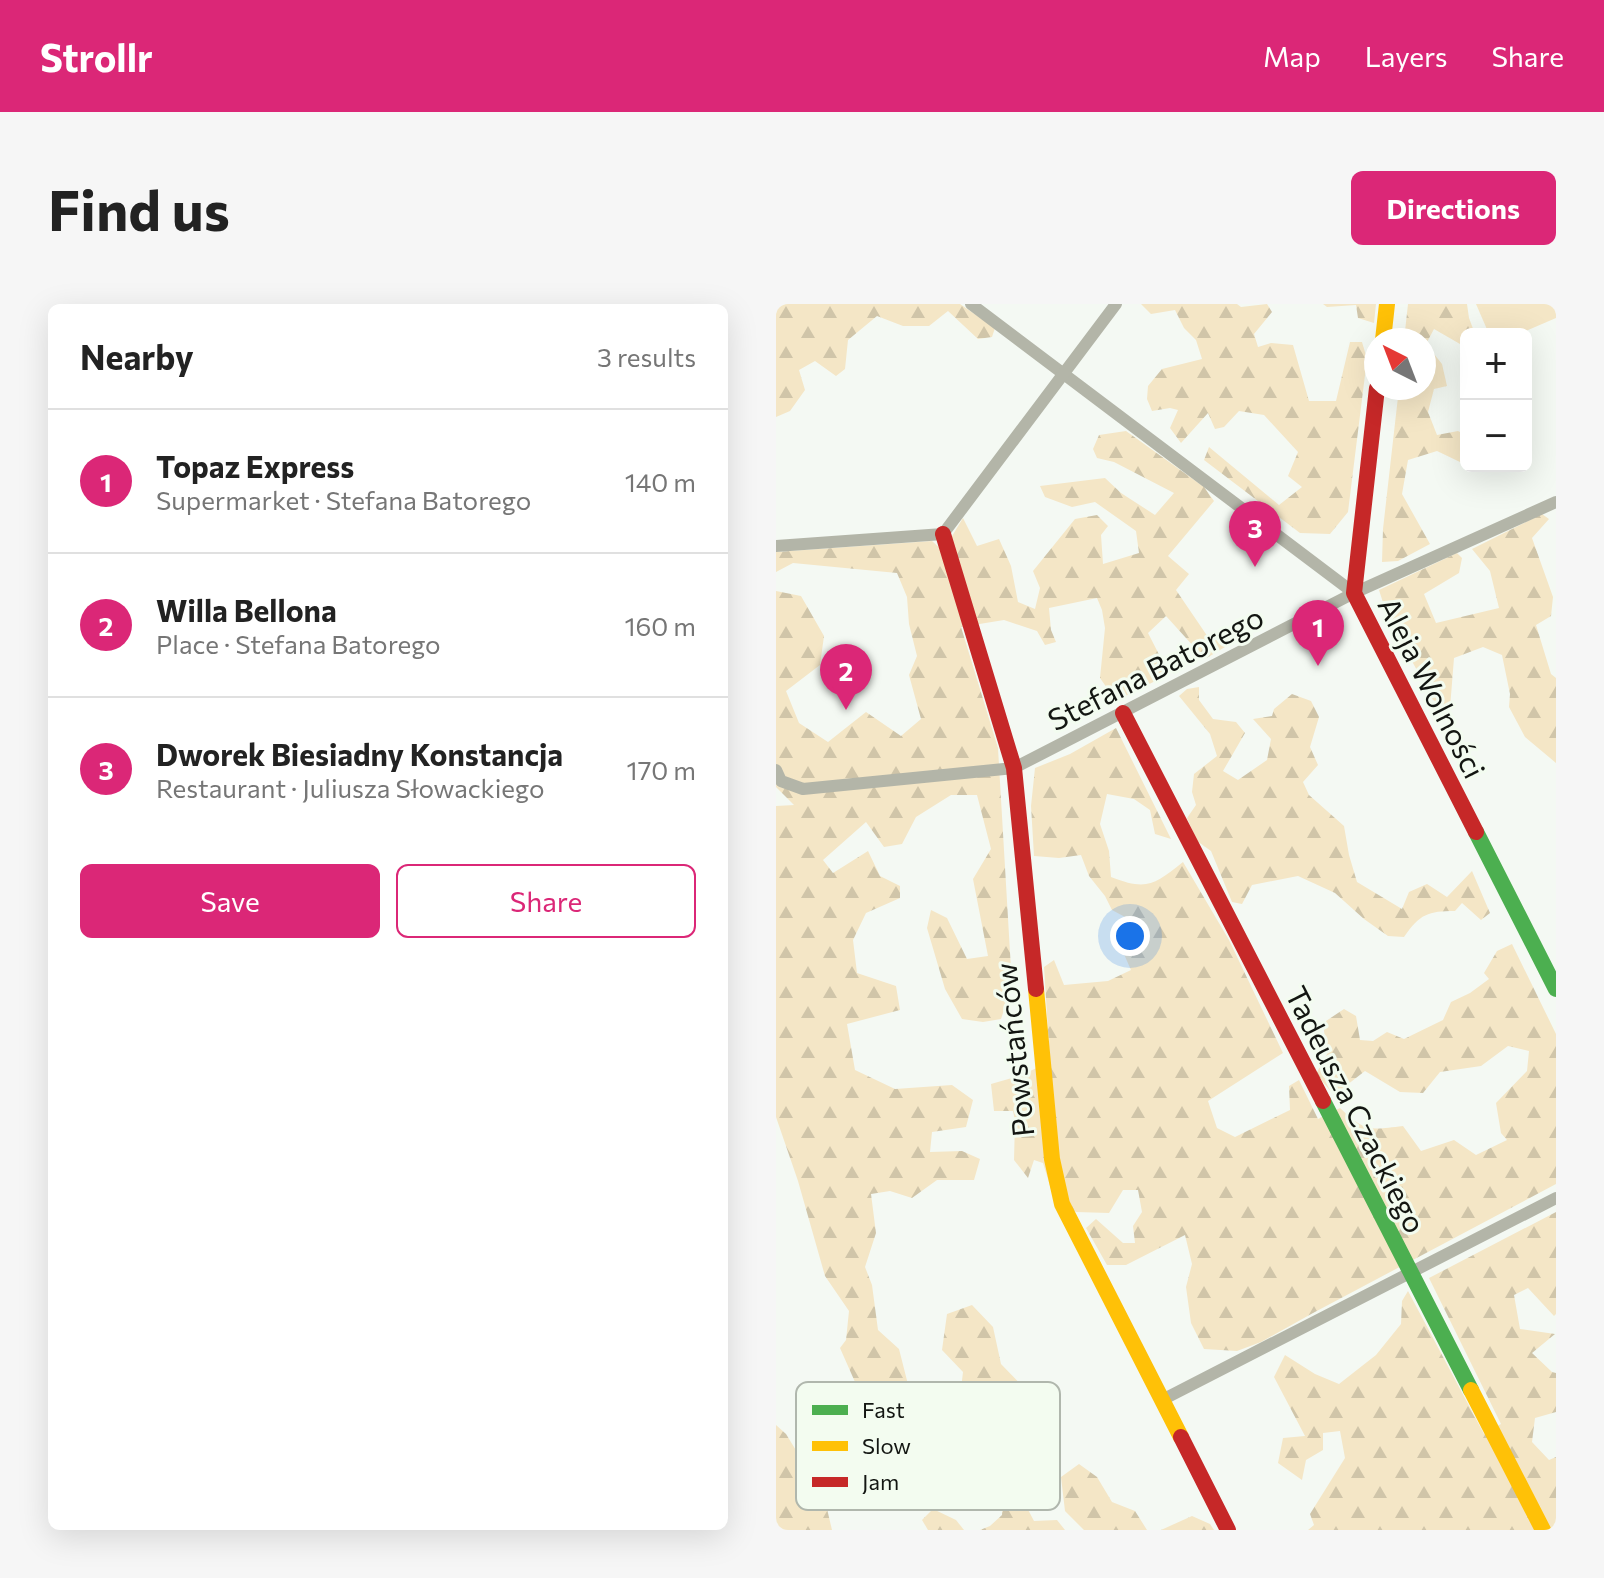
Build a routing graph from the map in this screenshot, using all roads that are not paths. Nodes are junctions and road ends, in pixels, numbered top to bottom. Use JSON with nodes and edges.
{"nodes":[{"id":1,"x":971,"y":304,"type":"edge"},
{"id":2,"x":1116,"y":304,"type":"edge"},
{"id":3,"x":1387,"y":304,"type":"edge"},
{"id":4,"x":1384,"y":328,"type":"edge"},
{"id":5,"x":1064,"y":374,"type":"junction"},
{"id":6,"x":1376,"y":400,"type":"edge"},
{"id":7,"x":1556,"y":502,"type":"edge"},
{"id":8,"x":943,"y":534,"type":"junction"},
{"id":9,"x":776,"y":546,"type":"edge"},
{"id":10,"x":1354,"y":593,"type":"junction"},
{"id":11,"x":1123,"y":713,"type":"junction"},
{"id":12,"x":1014,"y":768,"type":"junction"},
{"id":13,"x":776,"y":770,"type":"edge"},
{"id":14,"x":1556,"y":989,"type":"edge"},
{"id":15,"x":1556,"y":1198,"type":"edge"},
{"id":16,"x":1410,"y":1274,"type":"junction"},
{"id":17,"x":1162,"y":1400,"type":"junction"},
{"id":18,"x":1228,"y":1530,"type":"edge"},
{"id":19,"x":1543,"y":1530,"type":"edge"}],
"edges":[{"from":1,"to":5,"type":"street"},
{"from":2,"to":5,"type":"street"},
{"from":3,"to":4,"type":"street"},
{"from":5,"to":8,"type":"street"},
{"from":5,"to":10,"type":"street"},
{"from":6,"to":10,"type":"street","name":"Aleja Wolności"},
{"from":7,"to":10,"type":"street","name":"Stefana Batorego"},
{"from":8,"to":9,"type":"street"},
{"from":8,"to":12,"type":"street","name":"Powstańców"},
{"from":10,"to":11,"type":"street","name":"Stefana Batorego"},
{"from":10,"to":14,"type":"street","name":"Aleja Wolności"},
{"from":11,"to":12,"type":"street","name":"Stefana Batorego"},
{"from":11,"to":16,"type":"street","name":"Tadeusza Czackiego"},
{"from":12,"to":13,"type":"street","name":"Stefana Batorego"},
{"from":12,"to":17,"type":"street","name":"Powstańców"},
{"from":15,"to":16,"type":"street"},
{"from":16,"to":17,"type":"street"},
{"from":16,"to":19,"type":"street","name":"Tadeusza Czackiego"},
{"from":17,"to":18,"type":"street","name":"Powstańców"}]}
